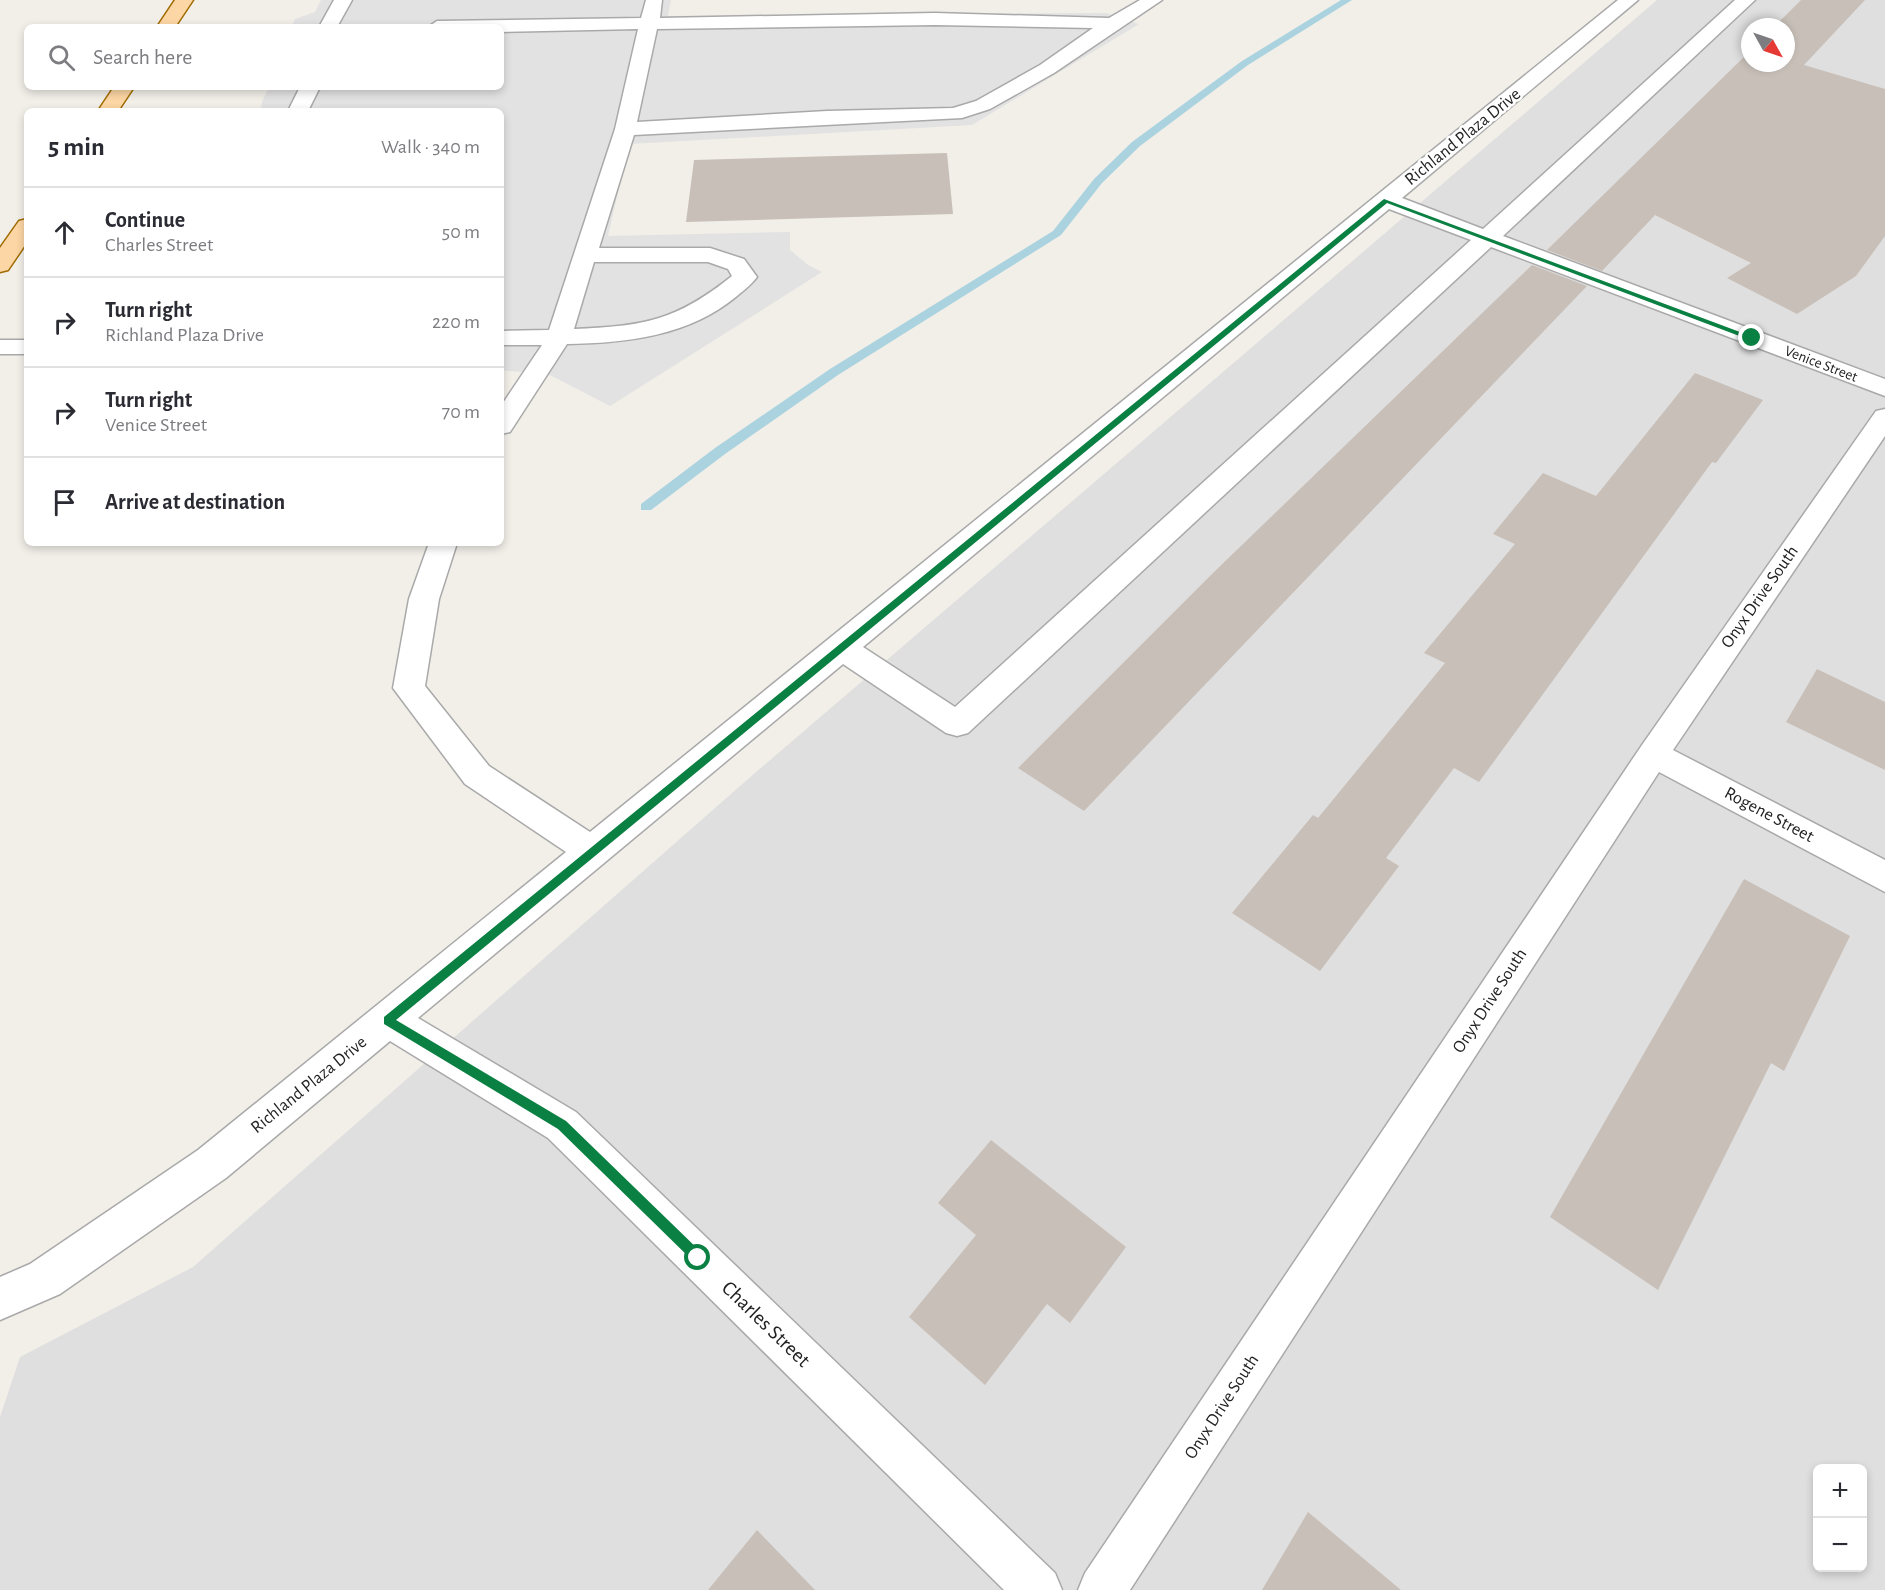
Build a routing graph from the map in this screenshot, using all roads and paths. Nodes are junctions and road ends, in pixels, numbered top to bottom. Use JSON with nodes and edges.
{"nodes":[{"id":1,"x":184,"y":0,"type":"edge"},
{"id":2,"x":343,"y":0,"type":"edge"},
{"id":3,"x":655,"y":0,"type":"edge"},
{"id":4,"x":1153,"y":0,"type":"edge"},
{"id":5,"x":1629,"y":0,"type":"edge"},
{"id":6,"x":1746,"y":0,"type":"edge"},
{"id":7,"x":650,"y":23,"type":"junction"},
{"id":8,"x":168,"y":24,"type":"edge"},
{"id":9,"x":330,"y":24,"type":"edge"},
{"id":10,"x":1112,"y":24,"type":"junction"},
{"id":11,"x":504,"y":26,"type":"edge"},
{"id":12,"x":122,"y":90,"type":"edge"},
{"id":13,"x":308,"y":90,"type":"edge"},
{"id":14,"x":110,"y":108,"type":"edge"},
{"id":15,"x":300,"y":108,"type":"edge"},
{"id":16,"x":625,"y":129,"type":"junction"},
{"id":17,"x":1386,"y":200,"type":"junction"},
{"id":18,"x":24,"y":230,"type":"edge"},
{"id":19,"x":1487,"y":238,"type":"junction"},
{"id":20,"x":585,"y":255,"type":"junction"},
{"id":21,"x":0,"y":265,"type":"edge"},
{"id":22,"x":559,"y":337,"type":"junction"},
{"id":23,"x":504,"y":338,"type":"edge"},
{"id":24,"x":0,"y":347,"type":"edge"},
{"id":25,"x":24,"y":347,"type":"edge"},
{"id":26,"x":1885,"y":388,"type":"edge"},
{"id":27,"x":1885,"y":417,"type":"edge"},
{"id":28,"x":504,"y":421,"type":"edge"},
{"id":29,"x":442,"y":546,"type":"edge"},
{"id":30,"x":841,"y":648,"type":"junction"},
{"id":31,"x":1653,"y":754,"type":"junction"},
{"id":32,"x":593,"y":852,"type":"junction"},
{"id":33,"x":1885,"y":877,"type":"edge"},
{"id":34,"x":387,"y":1020,"type":"junction"},
{"id":35,"x":0,"y":1299,"type":"edge"},
{"id":36,"x":1038,"y":1590,"type":"edge"},
{"id":37,"x":1102,"y":1590,"type":"edge"}],
"edges":[{"from":1,"to":8,"type":"main road"},
{"from":2,"to":9,"type":"street"},
{"from":3,"to":7,"type":"street"},
{"from":4,"to":10,"type":"street"},
{"from":5,"to":17,"type":"street","name":"Richland Plaza Drive"},
{"from":6,"to":19,"type":"street"},
{"from":7,"to":10,"type":"street"},
{"from":7,"to":11,"type":"street"},
{"from":7,"to":16,"type":"street"},
{"from":10,"to":16,"type":"street"},
{"from":12,"to":14,"type":"main road"},
{"from":13,"to":15,"type":"street"},
{"from":16,"to":20,"type":"street"},
{"from":17,"to":19,"type":"street","name":"Venice Street"},
{"from":17,"to":30,"type":"street","name":"Richland Plaza Drive"},
{"from":18,"to":21,"type":"main road"},
{"from":19,"to":26,"type":"street","name":"Venice Street"},
{"from":19,"to":30,"type":"street"},
{"from":20,"to":22,"type":"street"},
{"from":20,"to":22,"type":"street"},
{"from":22,"to":23,"type":"street"},
{"from":22,"to":28,"type":"street"},
{"from":24,"to":25,"type":"street"},
{"from":27,"to":31,"type":"street","name":"Onyx Drive South"},
{"from":29,"to":32,"type":"street"},
{"from":30,"to":32,"type":"street","name":"Richland Plaza Drive"},
{"from":31,"to":33,"type":"street","name":"Rogene Street"},
{"from":31,"to":37,"type":"street","name":"Onyx Drive South"},
{"from":32,"to":34,"type":"street","name":"Richland Plaza Drive"},
{"from":34,"to":35,"type":"street","name":"Richland Plaza Drive"},
{"from":34,"to":36,"type":"street","name":"Charles Street"}]}
